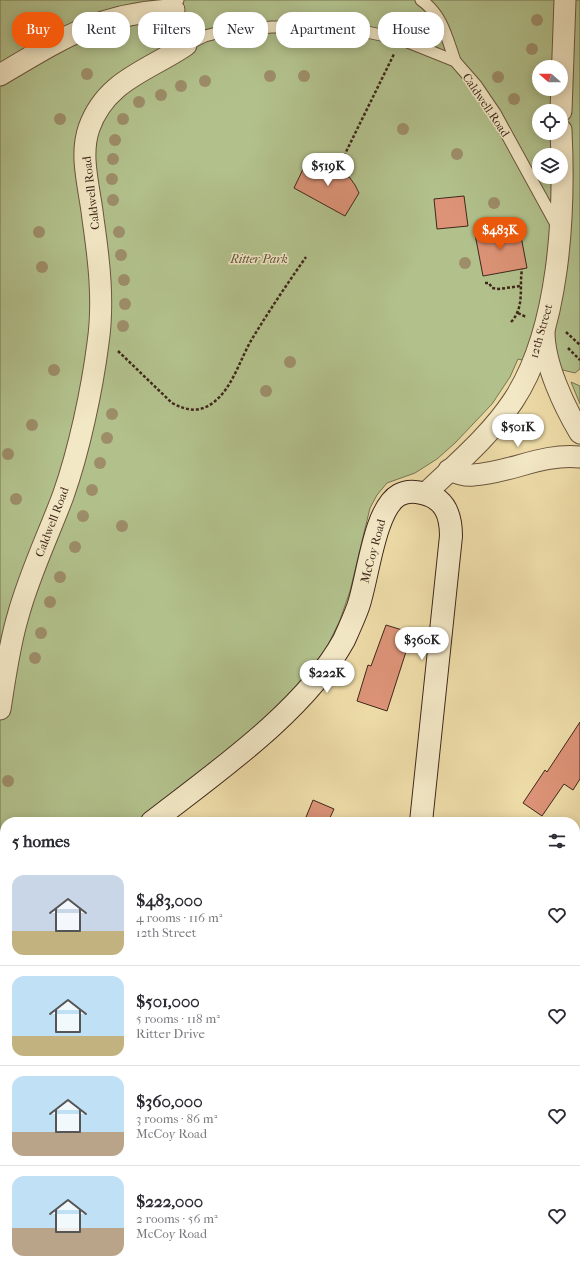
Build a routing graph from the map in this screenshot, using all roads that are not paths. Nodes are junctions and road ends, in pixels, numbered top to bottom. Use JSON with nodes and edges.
{"nodes":[{"id":1,"x":421,"y":0,"type":"edge"},
{"id":2,"x":565,"y":0,"type":"edge"},
{"id":3,"x":176,"y":5,"type":"edge"},
{"id":4,"x":205,"y":36,"type":"edge"},
{"id":5,"x":181,"y":48,"type":"edge"},
{"id":6,"x":455,"y":61,"type":"junction"},
{"id":7,"x":0,"y":75,"type":"edge"},
{"id":8,"x":561,"y":104,"type":"edge"},
{"id":9,"x":561,"y":140,"type":"edge"},
{"id":10,"x":560,"y":232,"type":"junction"},
{"id":11,"x":552,"y":327,"type":"junction"},
{"id":12,"x":580,"y":432,"type":"edge"},
{"id":13,"x":580,"y":457,"type":"edge"},
{"id":14,"x":449,"y":470,"type":"junction"},
{"id":15,"x":424,"y":494,"type":"junction"},
{"id":16,"x":0,"y":709,"type":"edge"},
{"id":17,"x":158,"y":817,"type":"edge"},
{"id":18,"x":422,"y":817,"type":"edge"}],
"edges":[{"from":1,"to":6,"type":"lane"},
{"from":2,"to":8,"type":"street"},
{"from":3,"to":7,"type":"street"},
{"from":4,"to":6,"type":"lane","name":"Caldwell Road"},
{"from":5,"to":16,"type":"street","name":"Caldwell Road"},
{"from":6,"to":10,"type":"lane","name":"Caldwell Road"},
{"from":9,"to":10,"type":"street","name":"12th Street"},
{"from":10,"to":11,"type":"street","name":"12th Street"},
{"from":11,"to":12,"type":"street"},
{"from":11,"to":14,"type":"street","name":"12th Street"},
{"from":13,"to":14,"type":"street"},
{"from":14,"to":15,"type":"street","name":"12th Street"},
{"from":15,"to":17,"type":"street","name":"McCoy Road"},
{"from":15,"to":18,"type":"street","name":"McCoy Road"}]}
